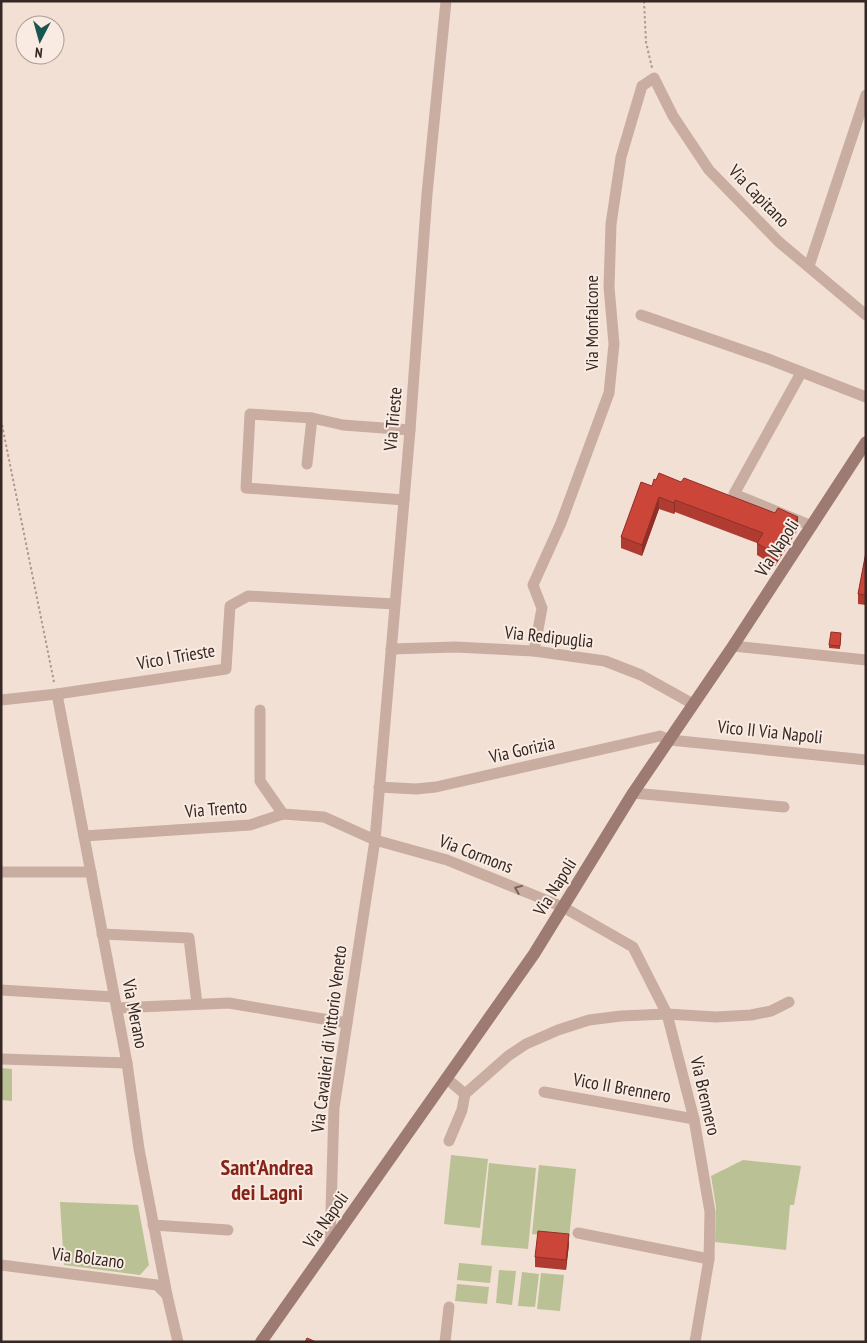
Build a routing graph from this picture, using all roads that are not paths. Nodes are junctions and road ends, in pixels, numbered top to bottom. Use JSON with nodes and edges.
{"nodes":[{"id":1,"x":446,"y":1,"type":"edge"},
{"id":2,"x":654,"y":78,"type":"joint"},
{"id":3,"x":866,"y":95,"type":"edge"},
{"id":4,"x":809,"y":266,"type":"junction"},
{"id":5,"x":866,"y":314,"type":"edge"},
{"id":6,"x":641,"y":315,"type":"dead end"},
{"id":7,"x":802,"y":373,"type":"junction"},
{"id":8,"x":866,"y":397,"type":"edge"},
{"id":9,"x":312,"y":418,"type":"junction"},
{"id":10,"x":410,"y":430,"type":"junction"},
{"id":11,"x":866,"y":442,"type":"edge"},
{"id":12,"x":307,"y":464,"type":"dead end"},
{"id":13,"x":404,"y":500,"type":"junction"},
{"id":14,"x":812,"y":526,"type":"junction"},
{"id":15,"x":395,"y":604,"type":"junction"},
{"id":16,"x":733,"y":646,"type":"junction"},
{"id":17,"x":391,"y":649,"type":"junction"},
{"id":18,"x":534,"y":651,"type":"junction"},
{"id":19,"x":866,"y":660,"type":"edge"},
{"id":20,"x":57,"y":694,"type":"junction"},
{"id":21,"x":1,"y":700,"type":"edge"},
{"id":22,"x":693,"y":704,"type":"junction"},
{"id":23,"x":260,"y":710,"type":"dead end"},
{"id":24,"x":670,"y":740,"type":"junction"},
{"id":25,"x":866,"y":760,"type":"edge"},
{"id":26,"x":379,"y":787,"type":"junction"},
{"id":27,"x":633,"y":793,"type":"junction"},
{"id":28,"x":784,"y":807,"type":"dead end"},
{"id":29,"x":283,"y":814,"type":"junction"},
{"id":30,"x":84,"y":836,"type":"junction"},
{"id":31,"x":375,"y":840,"type":"junction"},
{"id":32,"x":1,"y":872,"type":"edge"},
{"id":33,"x":90,"y":872,"type":"junction"},
{"id":34,"x":563,"y":907,"type":"junction"},
{"id":35,"x":102,"y":934,"type":"junction"},
{"id":36,"x":1,"y":990,"type":"edge"},
{"id":37,"x":114,"y":997,"type":"junction"},
{"id":38,"x":789,"y":1002,"type":"dead end"},
{"id":39,"x":198,"y":1004,"type":"junction"},
{"id":40,"x":117,"y":1008,"type":"junction"},
{"id":41,"x":668,"y":1014,"type":"junction"},
{"id":42,"x":347,"y":1023,"type":"junction"},
{"id":43,"x":1,"y":1059,"type":"edge"},
{"id":44,"x":127,"y":1063,"type":"junction"},
{"id":45,"x":446,"y":1078,"type":"junction"},
{"id":46,"x":544,"y":1092,"type":"dead end"},
{"id":47,"x":465,"y":1094,"type":"junction"},
{"id":48,"x":694,"y":1119,"type":"junction"},
{"id":49,"x":450,"y":1141,"type":"dead end"},
{"id":50,"x":153,"y":1225,"type":"junction"},
{"id":51,"x":228,"y":1230,"type":"dead end"},
{"id":52,"x":578,"y":1233,"type":"dead end"},
{"id":53,"x":330,"y":1245,"type":"junction"},
{"id":54,"x":709,"y":1259,"type":"junction"},
{"id":55,"x":1,"y":1264,"type":"edge"},
{"id":56,"x":166,"y":1294,"type":"junction"},
{"id":57,"x":450,"y":1307,"type":"dead end"},
{"id":58,"x":178,"y":1342,"type":"edge"},
{"id":59,"x":261,"y":1342,"type":"edge"},
{"id":60,"x":445,"y":1342,"type":"edge"},
{"id":61,"x":695,"y":1342,"type":"edge"}],
"edges":[{"from":1,"to":10,"type":"street","name":"Via Trieste"},
{"from":2,"to":4,"type":"street","name":"Via Capitano"},
{"from":2,"to":18,"type":"street","name":"Via Monfalcone"},
{"from":3,"to":4,"type":"street"},
{"from":4,"to":5,"type":"street","name":"Via Capitano"},
{"from":6,"to":7,"type":"street"},
{"from":7,"to":8,"type":"street"},
{"from":7,"to":14,"type":"street"},
{"from":9,"to":10,"type":"street"},
{"from":9,"to":12,"type":"street"},
{"from":9,"to":13,"type":"street"},
{"from":10,"to":13,"type":"street","name":"Via Trieste"},
{"from":11,"to":14,"type":"street","name":"Via Napoli"},
{"from":13,"to":15,"type":"street","name":"Via Trieste"},
{"from":14,"to":16,"type":"street","name":"Via Napoli"},
{"from":15,"to":17,"type":"street","name":"Via Trieste"},
{"from":15,"to":20,"type":"street","name":"Vico I Trieste"},
{"from":16,"to":19,"type":"street"},
{"from":16,"to":22,"type":"street","name":"Via Napoli"},
{"from":17,"to":18,"type":"street","name":"Via Redipuglia"},
{"from":17,"to":26,"type":"street","name":"Via Trieste"},
{"from":18,"to":22,"type":"street","name":"Via Redipuglia"},
{"from":20,"to":21,"type":"street"},
{"from":20,"to":30,"type":"street","name":"Via Merano"},
{"from":22,"to":24,"type":"street","name":"Via Napoli"},
{"from":23,"to":29,"type":"street"},
{"from":24,"to":25,"type":"street","name":"Vico II Via Napoli"},
{"from":24,"to":26,"type":"street","name":"Via Gorizia"},
{"from":24,"to":27,"type":"street","name":"Via Napoli"},
{"from":26,"to":31,"type":"street","name":"Via Trieste"},
{"from":27,"to":28,"type":"street"},
{"from":27,"to":34,"type":"street","name":"Via Napoli"},
{"from":29,"to":30,"type":"street","name":"Via Trento"},
{"from":29,"to":31,"type":"street","name":"Via Trento"},
{"from":30,"to":33,"type":"street","name":"Via Merano"},
{"from":34,"to":31,"type":"street","name":"Via Cormons","one_way":true},
{"from":31,"to":42,"type":"street","name":"Via Cavalieri di Vittorio Veneto"},
{"from":32,"to":33,"type":"street"},
{"from":33,"to":35,"type":"street","name":"Via Merano"},
{"from":34,"to":41,"type":"street","name":"Via Brennero"},
{"from":34,"to":45,"type":"street","name":"Via Napoli"},
{"from":35,"to":37,"type":"street","name":"Via Merano"},
{"from":35,"to":39,"type":"street"},
{"from":36,"to":37,"type":"street"},
{"from":37,"to":40,"type":"street","name":"Via Merano"},
{"from":38,"to":41,"type":"street"},
{"from":39,"to":40,"type":"street"},
{"from":39,"to":42,"type":"street"},
{"from":40,"to":44,"type":"street","name":"Via Merano"},
{"from":41,"to":47,"type":"street"},
{"from":41,"to":48,"type":"street","name":"Via Brennero"},
{"from":42,"to":53,"type":"street","name":"Via Cavalieri di Vittorio Veneto"},
{"from":43,"to":44,"type":"street"},
{"from":44,"to":50,"type":"street","name":"Via Merano"},
{"from":45,"to":47,"type":"street"},
{"from":45,"to":53,"type":"street","name":"Via Napoli"},
{"from":46,"to":48,"type":"street","name":"Vico II Brennero"},
{"from":47,"to":49,"type":"street"},
{"from":48,"to":54,"type":"street","name":"Via Brennero"},
{"from":50,"to":51,"type":"street"},
{"from":50,"to":56,"type":"street","name":"Via Merano"},
{"from":52,"to":54,"type":"street"},
{"from":53,"to":59,"type":"street","name":"Via Napoli"},
{"from":54,"to":61,"type":"street","name":"Via Brennero"},
{"from":55,"to":56,"type":"street","name":"Via Bolzano"},
{"from":56,"to":58,"type":"street","name":"Via Merano"},
{"from":57,"to":60,"type":"street"}]}
